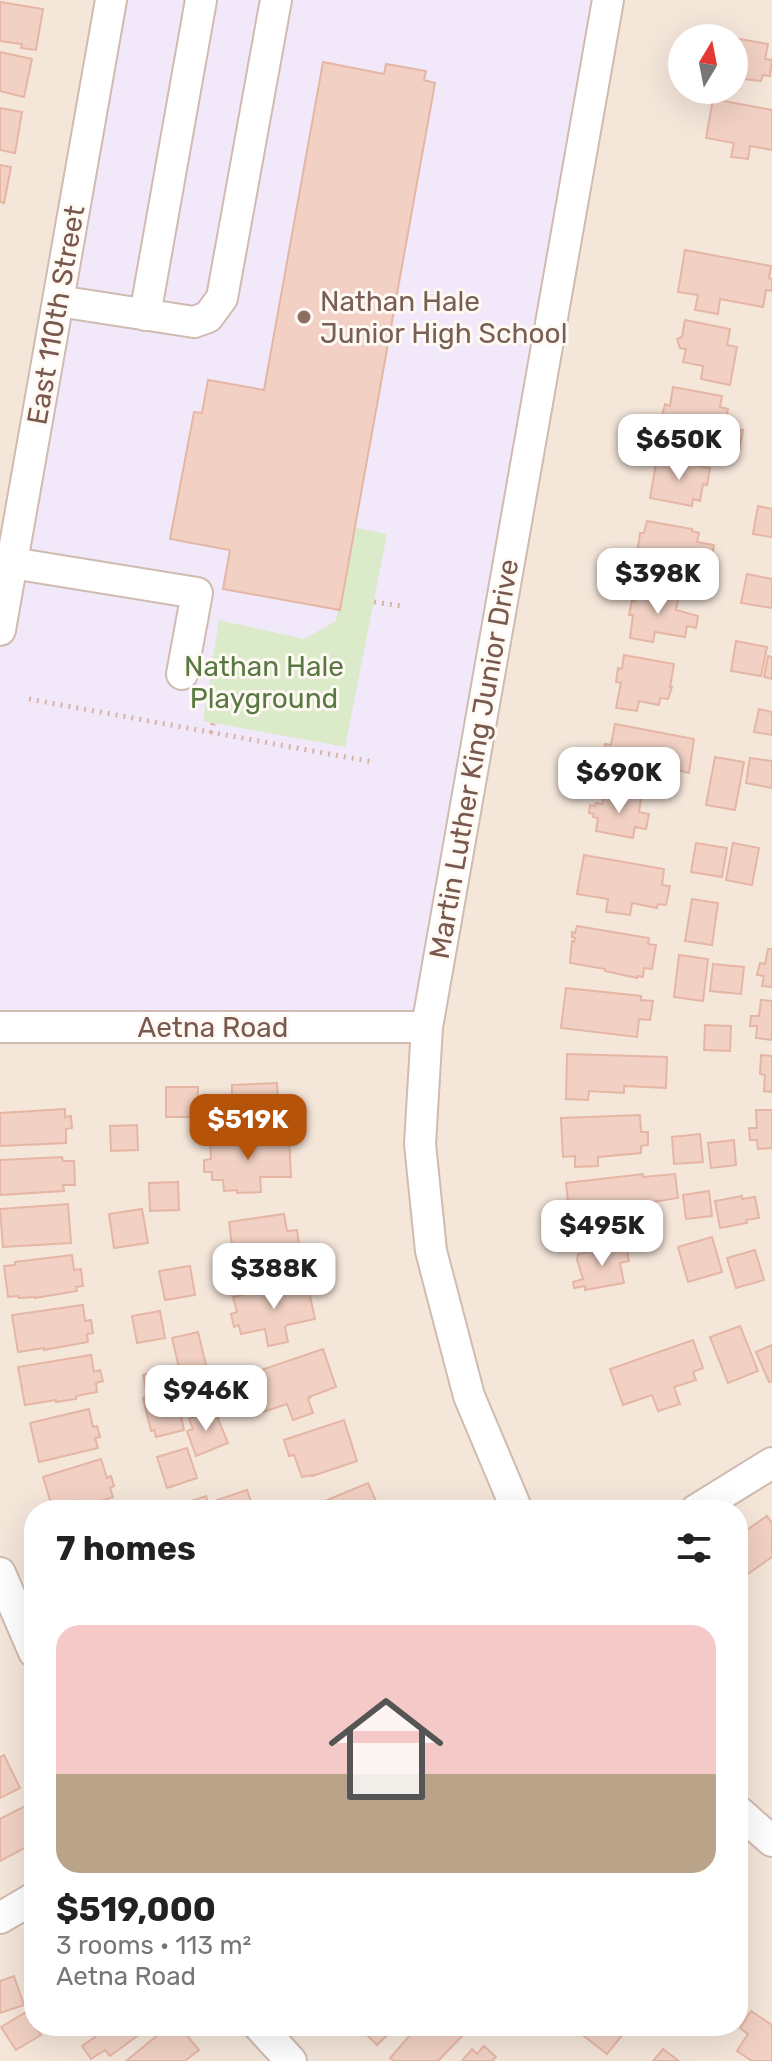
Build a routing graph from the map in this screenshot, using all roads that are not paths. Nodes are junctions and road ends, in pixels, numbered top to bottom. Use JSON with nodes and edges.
{"nodes":[{"id":1,"x":111,"y":0,"type":"edge"},
{"id":2,"x":201,"y":0,"type":"edge"},
{"id":3,"x":276,"y":0,"type":"edge"},
{"id":4,"x":608,"y":0,"type":"edge"},
{"id":5,"x":58,"y":301,"type":"junction"},
{"id":6,"x":145,"y":315,"type":"junction"},
{"id":7,"x":12,"y":563,"type":"junction"},
{"id":8,"x":0,"y":630,"type":"edge"},
{"id":9,"x":182,"y":674,"type":"dead end"},
{"id":10,"x":0,"y":1027,"type":"edge"},
{"id":11,"x":427,"y":1027,"type":"junction"},
{"id":12,"x":772,"y":1463,"type":"edge"},
{"id":13,"x":513,"y":1500,"type":"edge"},
{"id":14,"x":712,"y":1500,"type":"edge"},
{"id":15,"x":0,"y":1573,"type":"edge"},
{"id":16,"x":24,"y":1629,"type":"edge"},
{"id":17,"x":748,"y":1820,"type":"edge"},
{"id":18,"x":772,"y":1841,"type":"edge"},
{"id":19,"x":24,"y":1904,"type":"edge"},
{"id":20,"x":0,"y":1918,"type":"edge"},
{"id":21,"x":268,"y":2036,"type":"edge"},
{"id":22,"x":291,"y":2061,"type":"edge"}],
"edges":[{"from":1,"to":5,"type":"street","name":"East 110th Street"},
{"from":2,"to":6,"type":"street"},
{"from":3,"to":6,"type":"street"},
{"from":4,"to":11,"type":"street","name":"Martin Luther King Junior Drive"},
{"from":5,"to":6,"type":"street"},
{"from":5,"to":7,"type":"street","name":"East 110th Street"},
{"from":7,"to":8,"type":"street","name":"East 110th Street"},
{"from":7,"to":9,"type":"street"},
{"from":10,"to":11,"type":"street","name":"Aetna Road"},
{"from":11,"to":13,"type":"street","name":"Martin Luther King Junior Drive"},
{"from":12,"to":14,"type":"street"},
{"from":15,"to":16,"type":"street"},
{"from":17,"to":18,"type":"street"},
{"from":19,"to":20,"type":"street"},
{"from":21,"to":22,"type":"street"}]}
